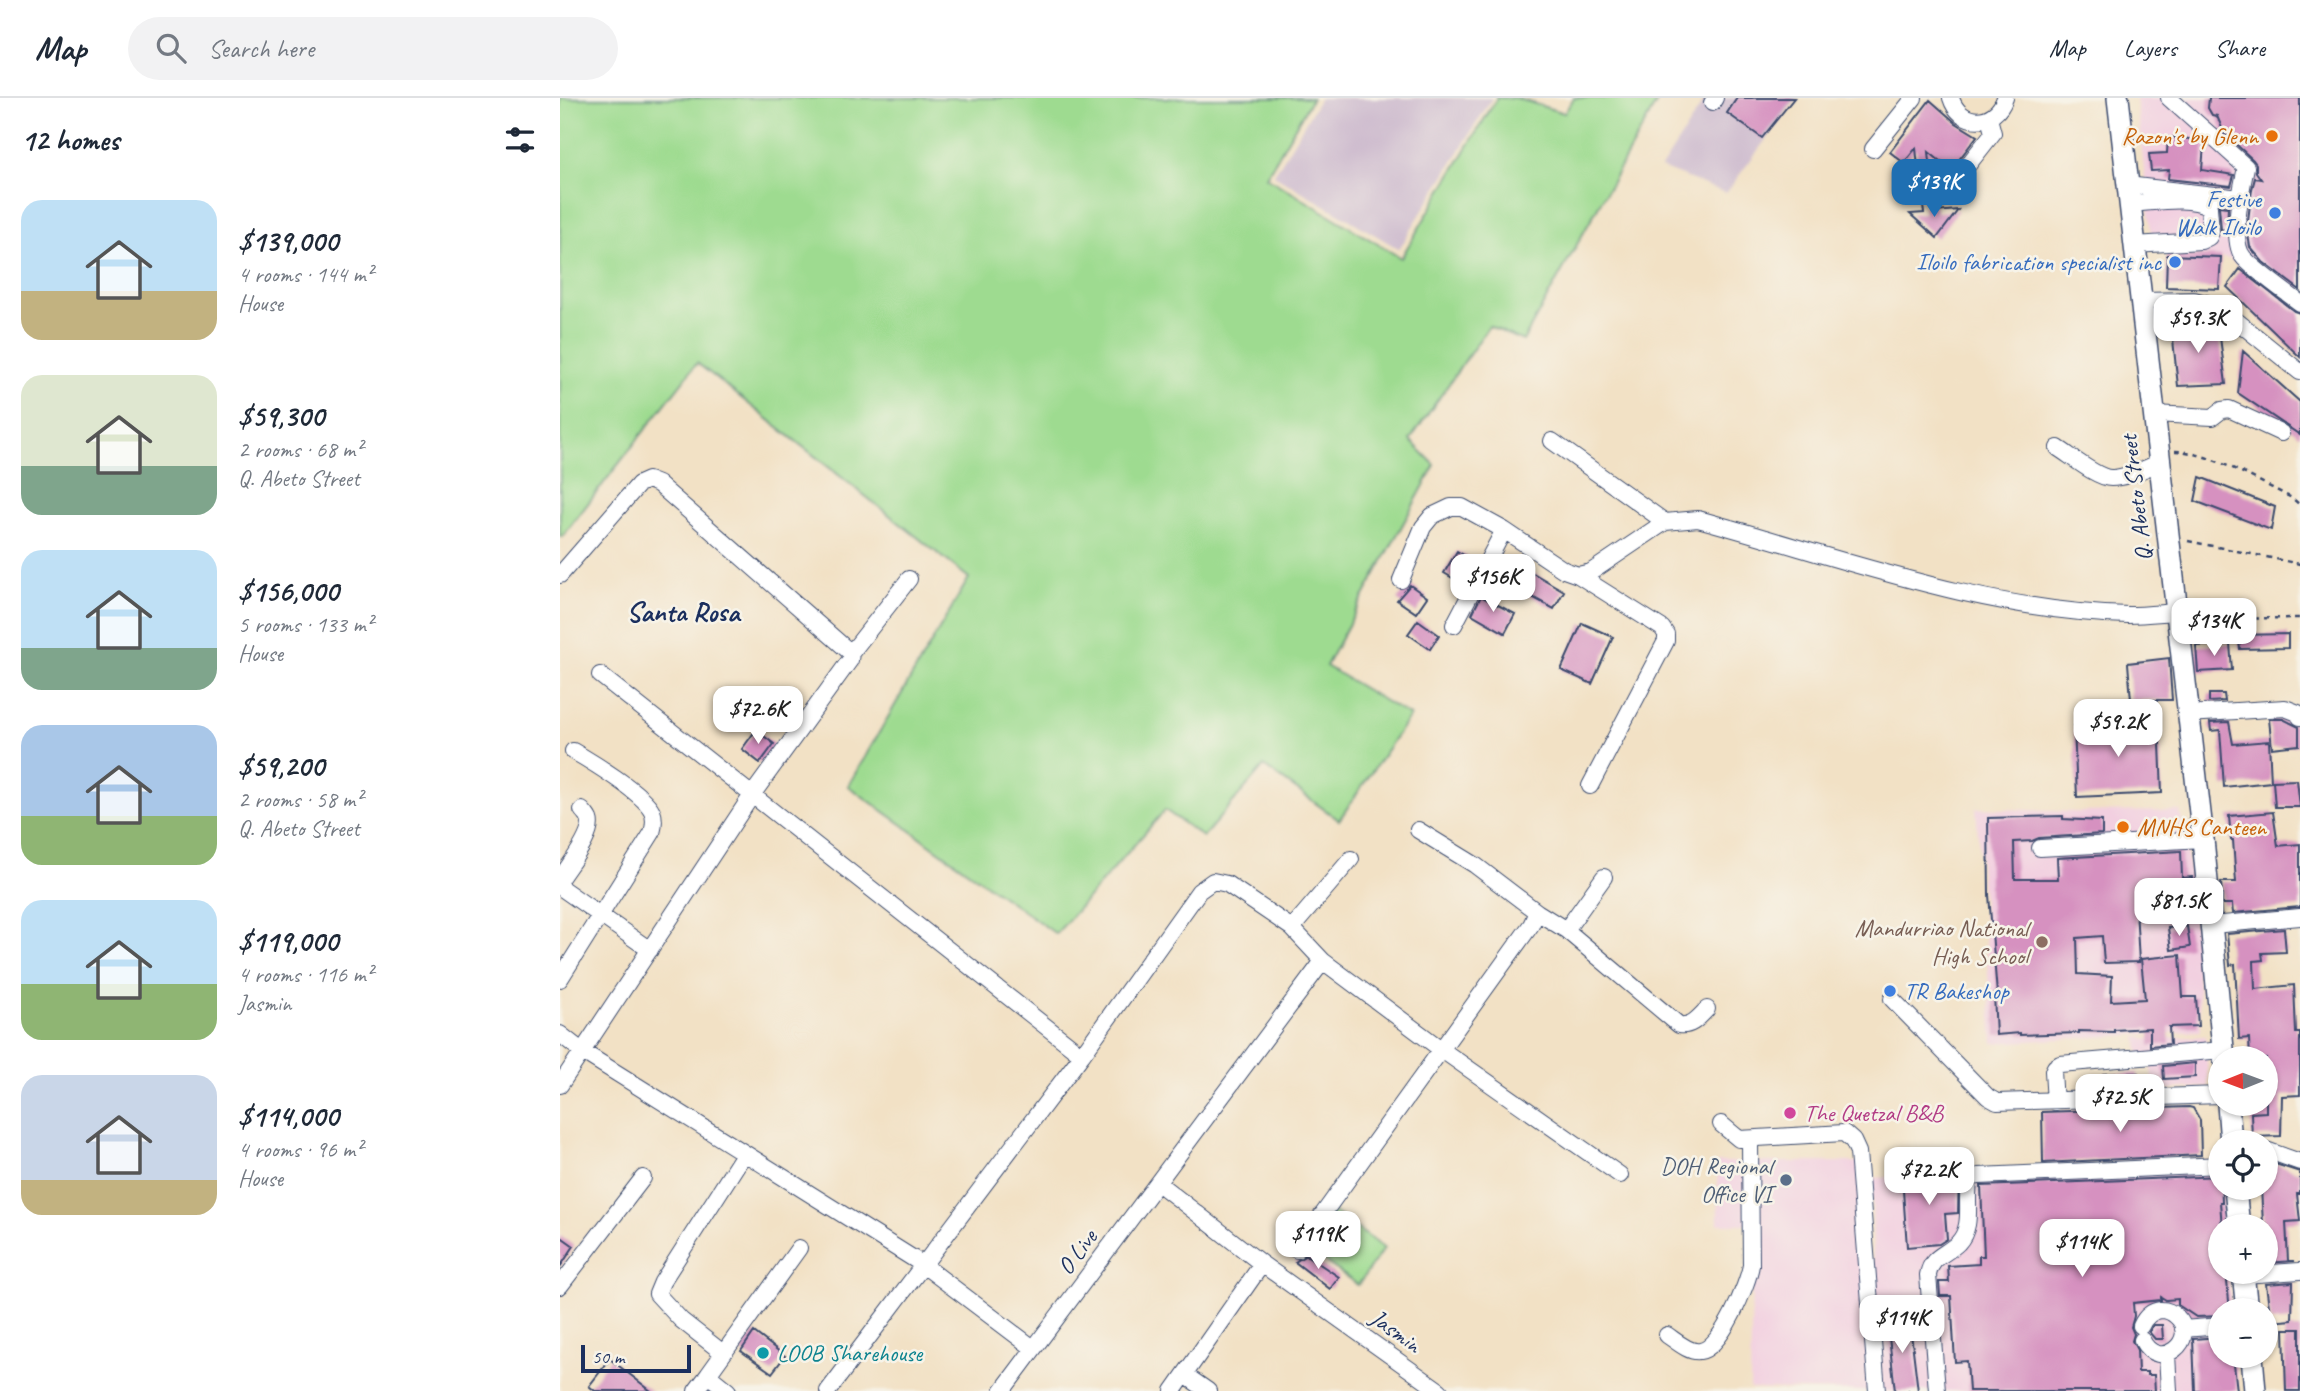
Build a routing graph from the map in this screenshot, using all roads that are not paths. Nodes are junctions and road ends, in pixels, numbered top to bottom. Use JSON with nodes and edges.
{"nodes":[{"id":1,"x":1914,"y":98,"type":"edge"},
{"id":2,"x":1951,"y":98,"type":"edge"},
{"id":3,"x":2005,"y":98,"type":"edge"},
{"id":4,"x":2118,"y":98,"type":"edge"},
{"id":5,"x":2180,"y":101,"type":"edge"},
{"id":6,"x":1989,"y":118,"type":"junction"},
{"id":7,"x":1873,"y":149,"type":"dead end"},
{"id":8,"x":2128,"y":195,"type":"junction"},
{"id":9,"x":1921,"y":196,"type":"dead end"},
{"id":10,"x":2240,"y":198,"type":"junction"},
{"id":11,"x":2134,"y":245,"type":"junction"},
{"id":12,"x":2140,"y":301,"type":"junction"},
{"id":13,"x":2300,"y":303,"type":"edge"},
{"id":14,"x":2300,"y":372,"type":"edge"},
{"id":15,"x":2153,"y":414,"type":"junction"},
{"id":16,"x":2281,"y":433,"type":"dead end"},
{"id":17,"x":1552,"y":441,"type":"dead end"},
{"id":18,"x":2058,"y":448,"type":"dead end"},
{"id":19,"x":2158,"y":457,"type":"junction"},
{"id":20,"x":1665,"y":522,"type":"junction"},
{"id":21,"x":1504,"y":530,"type":"junction"},
{"id":22,"x":567,"y":552,"type":"edge"},
{"id":23,"x":560,"y":575,"type":"edge"},
{"id":24,"x":1578,"y":575,"type":"junction"},
{"id":25,"x":909,"y":579,"type":"dead end"},
{"id":26,"x":1401,"y":580,"type":"dead end"},
{"id":27,"x":2177,"y":615,"type":"junction"},
{"id":28,"x":1454,"y":625,"type":"dead end"},
{"id":29,"x":851,"y":653,"type":"junction"},
{"id":30,"x":600,"y":675,"type":"dead end"},
{"id":31,"x":2188,"y":714,"type":"junction"},
{"id":32,"x":2300,"y":717,"type":"edge"},
{"id":33,"x":573,"y":751,"type":"dead end"},
{"id":34,"x":1590,"y":786,"type":"dead end"},
{"id":35,"x":752,"y":795,"type":"junction"},
{"id":36,"x":582,"y":810,"type":"dead end"},
{"id":37,"x":1418,"y":830,"type":"dead end"},
{"id":38,"x":2203,"y":839,"type":"junction"},
{"id":39,"x":2040,"y":848,"type":"dead end"},
{"id":40,"x":1351,"y":859,"type":"dead end"},
{"id":41,"x":1604,"y":877,"type":"dead end"},
{"id":42,"x":560,"y":879,"type":"edge"},
{"id":43,"x":560,"y":887,"type":"edge"},
{"id":44,"x":1537,"y":912,"type":"junction"},
{"id":45,"x":602,"y":915,"type":"junction"},
{"id":46,"x":2300,"y":917,"type":"edge"},
{"id":47,"x":2212,"y":925,"type":"junction"},
{"id":48,"x":1292,"y":928,"type":"junction"},
{"id":49,"x":1566,"y":930,"type":"junction"},
{"id":50,"x":650,"y":950,"type":"junction"},
{"id":51,"x":565,"y":961,"type":"edge"},
{"id":52,"x":1323,"y":961,"type":"junction"},
{"id":53,"x":560,"y":979,"type":"edge"},
{"id":54,"x":1892,"y":999,"type":"dead end"},
{"id":55,"x":1707,"y":1009,"type":"dead end"},
{"id":56,"x":560,"y":1034,"type":"edge"},
{"id":57,"x":2222,"y":1046,"type":"edge"},
{"id":58,"x":1442,"y":1050,"type":"junction"},
{"id":59,"x":583,"y":1052,"type":"junction"},
{"id":60,"x":1082,"y":1055,"type":"junction"},
{"id":61,"x":2208,"y":1056,"type":"edge"},
{"id":62,"x":560,"y":1085,"type":"edge"},
{"id":63,"x":2208,"y":1096,"type":"edge"},
{"id":64,"x":2055,"y":1102,"type":"junction"},
{"id":65,"x":1720,"y":1124,"type":"dead end"},
{"id":66,"x":1750,"y":1139,"type":"junction"},
{"id":67,"x":744,"y":1154,"type":"junction"},
{"id":68,"x":2278,"y":1154,"type":"edge"},
{"id":69,"x":2300,"y":1162,"type":"edge"},
{"id":70,"x":2208,"y":1166,"type":"edge"},
{"id":71,"x":1620,"y":1175,"type":"dead end"},
{"id":72,"x":643,"y":1178,"type":"dead end"},
{"id":73,"x":1158,"y":1183,"type":"junction"},
{"id":74,"x":799,"y":1248,"type":"dead end"},
{"id":75,"x":1297,"y":1250,"type":"dead end"},
{"id":76,"x":922,"y":1264,"type":"junction"},
{"id":77,"x":1262,"y":1264,"type":"junction"},
{"id":78,"x":2300,"y":1271,"type":"edge"},
{"id":79,"x":2278,"y":1272,"type":"edge"},
{"id":80,"x":562,"y":1280,"type":"edge"},
{"id":81,"x":2208,"y":1327,"type":"edge"},
{"id":82,"x":2183,"y":1329,"type":"junction"},
{"id":83,"x":1667,"y":1335,"type":"dead end"},
{"id":84,"x":1033,"y":1348,"type":"junction"},
{"id":85,"x":723,"y":1353,"type":"junction"},
{"id":86,"x":2168,"y":1354,"type":"junction"},
{"id":87,"x":2253,"y":1368,"type":"edge"},
{"id":88,"x":708,"y":1375,"type":"junction"},
{"id":89,"x":1185,"y":1375,"type":"junction"},
{"id":90,"x":696,"y":1391,"type":"edge"},
{"id":91,"x":728,"y":1391,"type":"edge"},
{"id":92,"x":828,"y":1391,"type":"edge"},
{"id":93,"x":1002,"y":1391,"type":"edge"},
{"id":94,"x":1173,"y":1391,"type":"edge"},
{"id":95,"x":1208,"y":1391,"type":"edge"},
{"id":96,"x":1440,"y":1391,"type":"edge"},
{"id":97,"x":1877,"y":1391,"type":"edge"},
{"id":98,"x":1937,"y":1391,"type":"edge"},
{"id":99,"x":2169,"y":1391,"type":"edge"},
{"id":100,"x":2255,"y":1391,"type":"edge"}],
"edges":[{"from":1,"to":7,"type":"street"},
{"from":2,"to":6,"type":"street"},
{"from":3,"to":6,"type":"street"},
{"from":4,"to":8,"type":"main road","name":"Q. Abeto Street"},
{"from":5,"to":10,"type":"street"},
{"from":6,"to":9,"type":"street"},
{"from":8,"to":10,"type":"street"},
{"from":8,"to":11,"type":"main road","name":"Q. Abeto Street"},
{"from":8,"to":11,"type":"street"},
{"from":10,"to":13,"type":"street"},
{"from":11,"to":12,"type":"main road","name":"Q. Abeto Street"},
{"from":12,"to":14,"type":"street"},
{"from":12,"to":15,"type":"main road","name":"Q. Abeto Street"},
{"from":15,"to":16,"type":"street"},
{"from":15,"to":19,"type":"main road","name":"Q. Abeto Street"},
{"from":17,"to":20,"type":"street"},
{"from":18,"to":19,"type":"street"},
{"from":19,"to":27,"type":"main road","name":"Q. Abeto Street"},
{"from":20,"to":24,"type":"street"},
{"from":20,"to":27,"type":"street"},
{"from":21,"to":24,"type":"street"},
{"from":21,"to":26,"type":"street"},
{"from":21,"to":28,"type":"street"},
{"from":22,"to":23,"type":"street"},
{"from":22,"to":29,"type":"street"},
{"from":24,"to":34,"type":"street"},
{"from":25,"to":29,"type":"street"},
{"from":27,"to":31,"type":"main road","name":"Q. Abeto Street"},
{"from":29,"to":35,"type":"street"},
{"from":30,"to":35,"type":"street"},
{"from":31,"to":32,"type":"street"},
{"from":31,"to":38,"type":"main road","name":"Q. Abeto Street"},
{"from":33,"to":45,"type":"street"},
{"from":35,"to":50,"type":"street"},
{"from":35,"to":60,"type":"street"},
{"from":36,"to":42,"type":"street"},
{"from":37,"to":44,"type":"street"},
{"from":38,"to":39,"type":"street"},
{"from":38,"to":47,"type":"main road","name":"Q. Abeto Street"},
{"from":40,"to":48,"type":"street"},
{"from":41,"to":49,"type":"street"},
{"from":43,"to":45,"type":"street"},
{"from":44,"to":49,"type":"street"},
{"from":44,"to":58,"type":"street"},
{"from":45,"to":50,"type":"street"},
{"from":45,"to":51,"type":"street"},
{"from":46,"to":47,"type":"street"},
{"from":47,"to":57,"type":"main road","name":"Q. Abeto Street"},
{"from":48,"to":52,"type":"street"},
{"from":48,"to":60,"type":"street"},
{"from":49,"to":55,"type":"street"},
{"from":50,"to":59,"type":"street"},
{"from":51,"to":53,"type":"street"},
{"from":52,"to":58,"type":"street"},
{"from":52,"to":73,"type":"street","name":"O Live"},
{"from":54,"to":64,"type":"street"},
{"from":56,"to":59,"type":"street"},
{"from":58,"to":71,"type":"street"},
{"from":58,"to":75,"type":"street"},
{"from":59,"to":62,"type":"street"},
{"from":59,"to":67,"type":"street"},
{"from":60,"to":76,"type":"street"},
{"from":61,"to":64,"type":"street"},
{"from":63,"to":64,"type":"street"},
{"from":65,"to":66,"type":"street"},
{"from":66,"to":83,"type":"street"},
{"from":66,"to":97,"type":"street"},
{"from":67,"to":76,"type":"street"},
{"from":67,"to":85,"type":"street"},
{"from":68,"to":69,"type":"street"},
{"from":70,"to":98,"type":"street"},
{"from":72,"to":80,"type":"street"},
{"from":73,"to":77,"type":"street","name":"Jasmin"},
{"from":73,"to":84,"type":"street","name":"O Live"},
{"from":74,"to":85,"type":"street"},
{"from":76,"to":84,"type":"street"},
{"from":76,"to":92,"type":"street"},
{"from":77,"to":89,"type":"street"},
{"from":77,"to":96,"type":"street","name":"Jasmin"},
{"from":78,"to":79,"type":"street"},
{"from":81,"to":82,"type":"street"},
{"from":82,"to":86,"type":"street"},
{"from":82,"to":86,"type":"street"},
{"from":84,"to":93,"type":"street","name":"O Live"},
{"from":85,"to":88,"type":"street"},
{"from":86,"to":99,"type":"street"},
{"from":87,"to":100,"type":"main road"},
{"from":88,"to":90,"type":"street"},
{"from":88,"to":91,"type":"street"},
{"from":89,"to":94,"type":"street"},
{"from":89,"to":95,"type":"street"}]}
